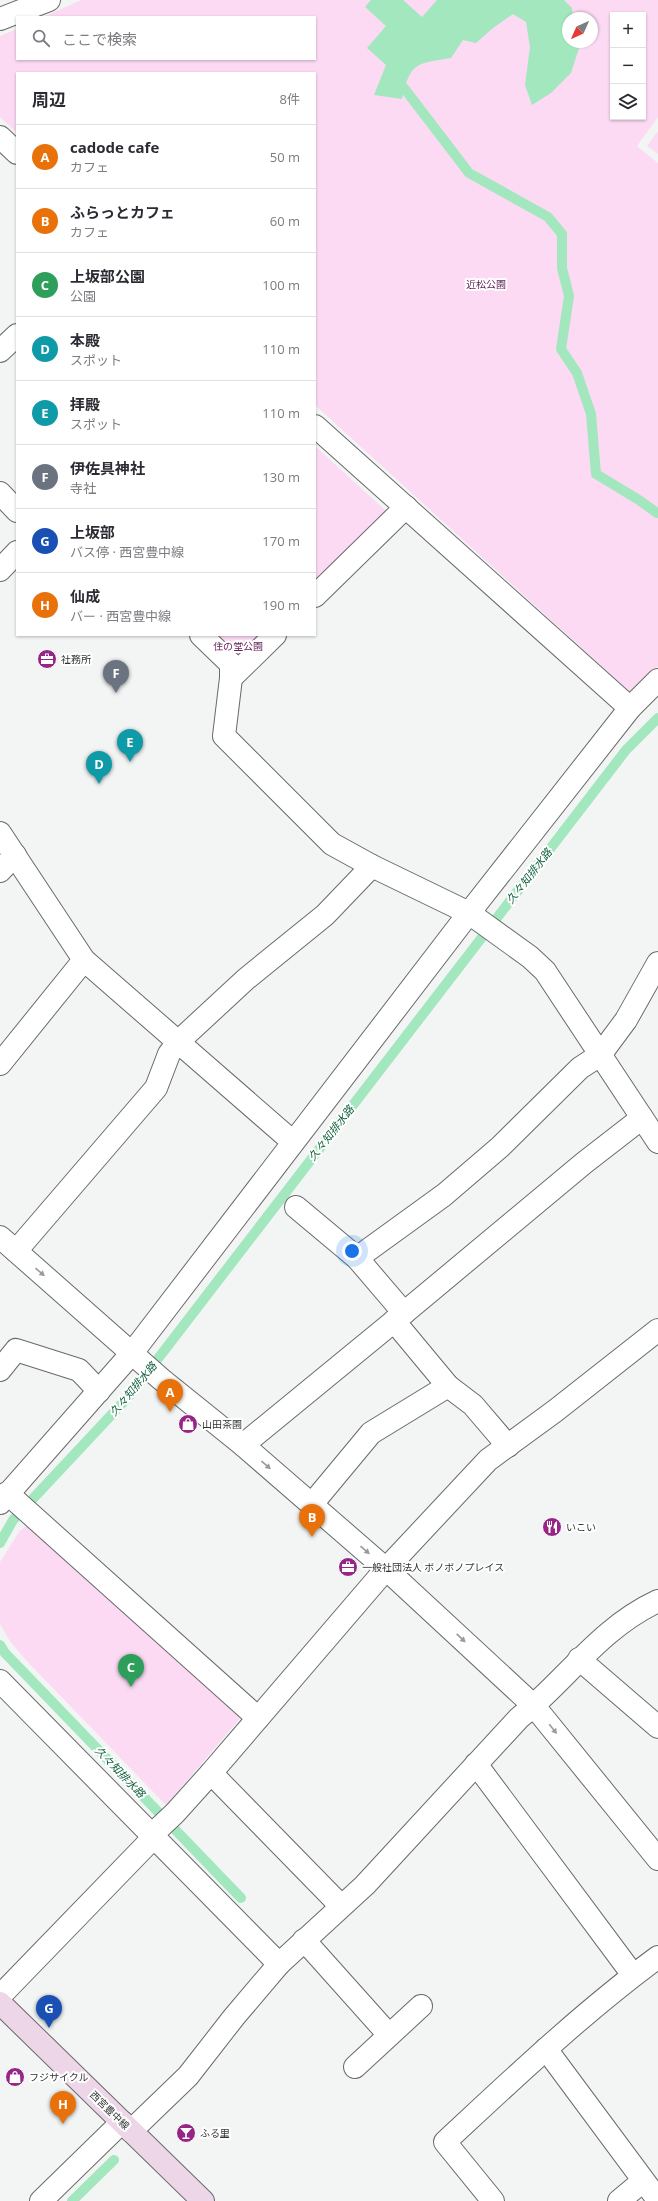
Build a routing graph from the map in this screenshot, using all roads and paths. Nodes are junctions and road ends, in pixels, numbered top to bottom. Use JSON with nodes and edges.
{"nodes":[{"id":1,"x":49,"y":0,"type":"edge"},
{"id":2,"x":0,"y":19,"type":"edge"},
{"id":3,"x":0,"y":137,"type":"edge"},
{"id":4,"x":16,"y":152,"type":"edge"},
{"id":5,"x":16,"y":336,"type":"edge"},
{"id":6,"x":0,"y":351,"type":"edge"},
{"id":7,"x":316,"y":427,"type":"edge"},
{"id":8,"x":0,"y":493,"type":"edge"},
{"id":9,"x":406,"y":507,"type":"junction"},
{"id":10,"x":16,"y":510,"type":"edge"},
{"id":11,"x":16,"y":553,"type":"edge"},
{"id":12,"x":0,"y":570,"type":"edge"},
{"id":13,"x":316,"y":595,"type":"edge"},
{"id":14,"x":202,"y":636,"type":"edge"},
{"id":15,"x":274,"y":636,"type":"edge"},
{"id":16,"x":231,"y":678,"type":"junction"},
{"id":17,"x":654,"y":686,"type":"edge"},
{"id":18,"x":630,"y":708,"type":"junction"},
{"id":19,"x":0,"y":833,"type":"edge"},
{"id":20,"x":15,"y":855,"type":"junction"},
{"id":21,"x":372,"y":866,"type":"junction"},
{"id":22,"x":0,"y":871,"type":"edge"},
{"id":23,"x":475,"y":917,"type":"junction"},
{"id":24,"x":84,"y":960,"type":"junction"},
{"id":25,"x":658,"y":962,"type":"edge"},
{"id":26,"x":178,"y":1042,"type":"junction"},
{"id":27,"x":600,"y":1055,"type":"junction"},
{"id":28,"x":0,"y":1064,"type":"edge"},
{"id":29,"x":642,"y":1118,"type":"junction"},
{"id":30,"x":293,"y":1142,"type":"junction"},
{"id":31,"x":658,"y":1142,"type":"edge"},
{"id":32,"x":296,"y":1207,"type":"dead end"},
{"id":33,"x":8,"y":1244,"type":"edge"},
{"id":34,"x":357,"y":1258,"type":"junction"},
{"id":35,"x":399,"y":1317,"type":"junction"},
{"id":36,"x":658,"y":1330,"type":"edge"},
{"id":37,"x":136,"y":1357,"type":"junction"},
{"id":38,"x":0,"y":1370,"type":"edge"},
{"id":39,"x":448,"y":1386,"type":"junction"},
{"id":40,"x":99,"y":1390,"type":"junction"},
{"id":41,"x":243,"y":1445,"type":"junction"},
{"id":42,"x":508,"y":1446,"type":"junction"},
{"id":43,"x":8,"y":1499,"type":"edge"},
{"id":44,"x":312,"y":1504,"type":"junction"},
{"id":45,"x":386,"y":1569,"type":"junction"},
{"id":46,"x":658,"y":1601,"type":"edge"},
{"id":47,"x":579,"y":1659,"type":"junction"},
{"id":48,"x":0,"y":1681,"type":"edge"},
{"id":49,"x":534,"y":1706,"type":"junction"},
{"id":50,"x":258,"y":1718,"type":"junction"},
{"id":51,"x":658,"y":1727,"type":"edge"},
{"id":52,"x":476,"y":1764,"type":"junction"},
{"id":53,"x":211,"y":1772,"type":"junction"},
{"id":54,"x":156,"y":1833,"type":"junction"},
{"id":55,"x":658,"y":1859,"type":"edge"},
{"id":56,"x":341,"y":1906,"type":"junction"},
{"id":57,"x":302,"y":1942,"type":"junction"},
{"id":58,"x":658,"y":1957,"type":"edge"},
{"id":59,"x":276,"y":1967,"type":"junction"},
{"id":60,"x":633,"y":1975,"type":"junction"},
{"id":61,"x":0,"y":1996,"type":"edge"},
{"id":62,"x":0,"y":2003,"type":"edge"},
{"id":63,"x":421,"y":2006,"type":"dead end"},
{"id":64,"x":389,"y":2035,"type":"junction"},
{"id":65,"x":546,"y":2049,"type":"junction"},
{"id":66,"x":356,"y":2067,"type":"dead end"},
{"id":67,"x":127,"y":2126,"type":"junction"},
{"id":68,"x":643,"y":2181,"type":"junction"},
{"id":69,"x":658,"y":2200,"type":"edge"},
{"id":70,"x":41,"y":2201,"type":"edge"},
{"id":71,"x":203,"y":2201,"type":"edge"},
{"id":72,"x":493,"y":2201,"type":"edge"},
{"id":73,"x":619,"y":2201,"type":"edge"}],
"edges":[{"from":1,"to":2,"type":"street"},
{"from":3,"to":4,"type":"street"},
{"from":5,"to":6,"type":"street"},
{"from":7,"to":9,"type":"street"},
{"from":8,"to":10,"type":"street"},
{"from":9,"to":13,"type":"street"},
{"from":9,"to":18,"type":"street"},
{"from":11,"to":12,"type":"street"},
{"from":14,"to":16,"type":"street"},
{"from":15,"to":16,"type":"street"},
{"from":16,"to":21,"type":"street"},
{"from":17,"to":18,"type":"street"},
{"from":18,"to":23,"type":"street"},
{"from":19,"to":20,"type":"street"},
{"from":20,"to":22,"type":"street"},
{"from":20,"to":24,"type":"street"},
{"from":21,"to":23,"type":"street"},
{"from":21,"to":26,"type":"street"},
{"from":23,"to":27,"type":"street"},
{"from":23,"to":30,"type":"street"},
{"from":24,"to":26,"type":"street"},
{"from":24,"to":28,"type":"street"},
{"from":25,"to":27,"type":"street"},
{"from":26,"to":30,"type":"street"},
{"from":26,"to":33,"type":"street"},
{"from":27,"to":29,"type":"street"},
{"from":27,"to":34,"type":"street"},
{"from":29,"to":31,"type":"street"},
{"from":29,"to":35,"type":"street"},
{"from":30,"to":37,"type":"street"},
{"from":32,"to":34,"type":"street"},
{"from":33,"to":37,"type":"street","one_way":true},
{"from":34,"to":35,"type":"street"},
{"from":35,"to":39,"type":"street"},
{"from":35,"to":41,"type":"street"},
{"from":36,"to":42,"type":"street"},
{"from":37,"to":40,"type":"street"},
{"from":37,"to":41,"type":"street"},
{"from":38,"to":40,"type":"street"},
{"from":39,"to":42,"type":"street"},
{"from":39,"to":44,"type":"street"},
{"from":40,"to":43,"type":"street"},
{"from":41,"to":44,"type":"street","one_way":true},
{"from":42,"to":45,"type":"street"},
{"from":43,"to":50,"type":"street"},
{"from":44,"to":45,"type":"street","one_way":true},
{"from":45,"to":49,"type":"street","one_way":true},
{"from":45,"to":50,"type":"street"},
{"from":46,"to":47,"type":"street"},
{"from":47,"to":49,"type":"street"},
{"from":47,"to":51,"type":"street"},
{"from":48,"to":54,"type":"street"},
{"from":49,"to":52,"type":"street"},
{"from":49,"to":55,"type":"street","one_way":true},
{"from":50,"to":53,"type":"street"},
{"from":52,"to":56,"type":"street"},
{"from":52,"to":60,"type":"street"},
{"from":53,"to":54,"type":"street"},
{"from":53,"to":56,"type":"street"},
{"from":54,"to":59,"type":"street"},
{"from":54,"to":61,"type":"street"},
{"from":56,"to":57,"type":"street"},
{"from":57,"to":59,"type":"street"},
{"from":57,"to":64,"type":"street"},
{"from":58,"to":60,"type":"street"},
{"from":59,"to":67,"type":"street"},
{"from":60,"to":65,"type":"street"},
{"from":62,"to":67,"type":"main road","name":"西宮豊中線"},
{"from":63,"to":64,"type":"street"},
{"from":64,"to":66,"type":"street"},
{"from":65,"to":68,"type":"street"},
{"from":65,"to":72,"type":"street"},
{"from":67,"to":70,"type":"street"},
{"from":67,"to":71,"type":"main road","name":"西宮豊中線"},
{"from":68,"to":69,"type":"street"},
{"from":68,"to":73,"type":"street"}]}
